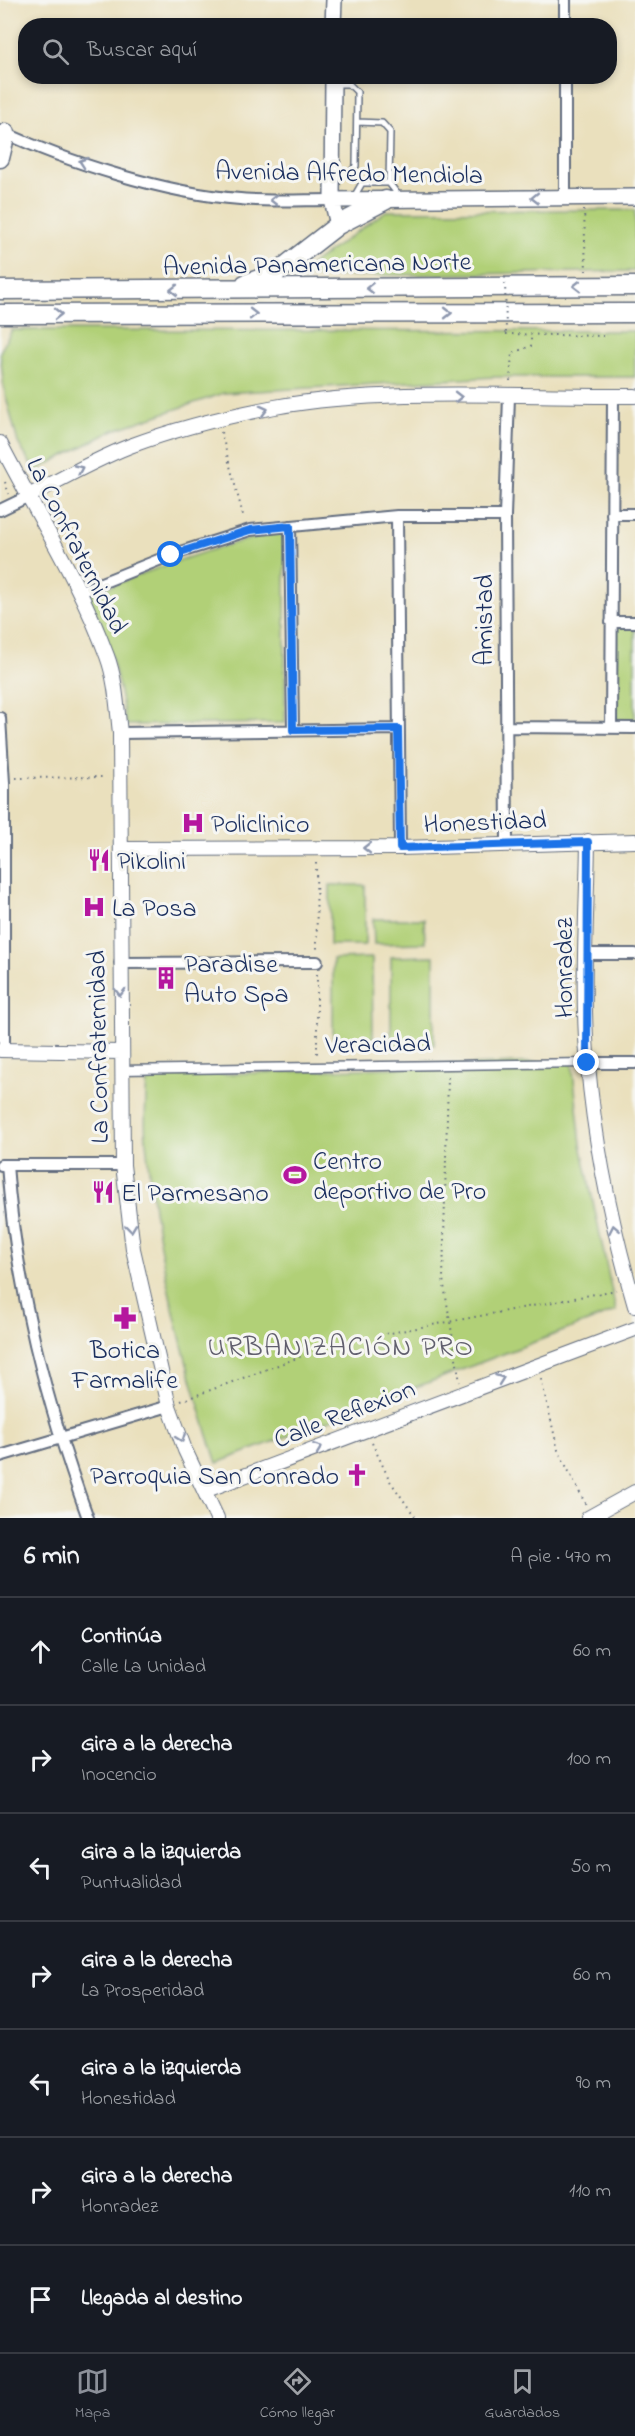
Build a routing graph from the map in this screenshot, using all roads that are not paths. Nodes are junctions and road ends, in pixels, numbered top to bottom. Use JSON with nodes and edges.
{"nodes":[{"id":1,"x":334,"y":0,"type":"edge"},
{"id":2,"x":565,"y":0,"type":"edge"},
{"id":3,"x":333,"y":18,"type":"edge"},
{"id":4,"x":565,"y":18,"type":"edge"},
{"id":5,"x":333,"y":84,"type":"edge"},
{"id":6,"x":345,"y":84,"type":"edge"},
{"id":7,"x":565,"y":84,"type":"edge"},
{"id":8,"x":357,"y":122,"type":"junction"},
{"id":9,"x":3,"y":132,"type":"edge"},
{"id":10,"x":0,"y":158,"type":"edge"},
{"id":11,"x":354,"y":171,"type":"junction"},
{"id":12,"x":332,"y":175,"type":"junction"},
{"id":13,"x":362,"y":183,"type":"junction"},
{"id":14,"x":392,"y":194,"type":"junction"},
{"id":15,"x":565,"y":197,"type":"junction"},
{"id":16,"x":635,"y":197,"type":"edge"},
{"id":17,"x":332,"y":200,"type":"junction"},
{"id":18,"x":353,"y":200,"type":"junction"},
{"id":19,"x":338,"y":225,"type":"junction"},
{"id":20,"x":635,"y":286,"type":"edge"},
{"id":21,"x":232,"y":289,"type":"junction"},
{"id":22,"x":0,"y":290,"type":"edge"},
{"id":23,"x":635,"y":313,"type":"edge"},
{"id":24,"x":0,"y":314,"type":"edge"},
{"id":25,"x":509,"y":396,"type":"junction"},
{"id":26,"x":612,"y":396,"type":"junction"},
{"id":27,"x":635,"y":396,"type":"edge"},
{"id":28,"x":0,"y":443,"type":"edge"},
{"id":29,"x":27,"y":496,"type":"junction"},
{"id":30,"x":0,"y":510,"type":"edge"},
{"id":31,"x":612,"y":514,"type":"junction"},
{"id":32,"x":635,"y":514,"type":"edge"},
{"id":33,"x":397,"y":516,"type":"junction"},
{"id":34,"x":505,"y":516,"type":"junction"},
{"id":35,"x":290,"y":526,"type":"junction"},
{"id":36,"x":79,"y":592,"type":"junction"},
{"id":37,"x":611,"y":622,"type":"junction"},
{"id":38,"x":635,"y":622,"type":"edge"},
{"id":39,"x":0,"y":718,"type":"edge"},
{"id":40,"x":506,"y":727,"type":"junction"},
{"id":41,"x":611,"y":728,"type":"junction"},
{"id":42,"x":635,"y":728,"type":"edge"},
{"id":43,"x":398,"y":729,"type":"junction"},
{"id":44,"x":293,"y":730,"type":"junction"},
{"id":45,"x":120,"y":733,"type":"junction"},
{"id":46,"x":635,"y":841,"type":"edge"},
{"id":47,"x":588,"y":842,"type":"junction"},
{"id":48,"x":507,"y":844,"type":"junction"},
{"id":49,"x":400,"y":848,"type":"junction"},
{"id":50,"x":121,"y":849,"type":"junction"},
{"id":51,"x":3,"y":947,"type":"edge"},
{"id":52,"x":586,"y":954,"type":"junction"},
{"id":53,"x":635,"y":954,"type":"edge"},
{"id":54,"x":317,"y":962,"type":"dead end"},
{"id":55,"x":120,"y":963,"type":"junction"},
{"id":56,"x":2,"y":1050,"type":"edge"},
{"id":57,"x":121,"y":1052,"type":"junction"},
{"id":58,"x":587,"y":1063,"type":"junction"},
{"id":59,"x":635,"y":1063,"type":"edge"},
{"id":60,"x":121,"y":1070,"type":"junction"},
{"id":61,"x":3,"y":1165,"type":"edge"},
{"id":62,"x":123,"y":1165,"type":"junction"},
{"id":63,"x":635,"y":1306,"type":"edge"},
{"id":64,"x":635,"y":1329,"type":"edge"},
{"id":65,"x":169,"y":1406,"type":"junction"},
{"id":66,"x":59,"y":1438,"type":"junction"},
{"id":67,"x":0,"y":1456,"type":"edge"},
{"id":68,"x":204,"y":1491,"type":"junction"},
{"id":69,"x":635,"y":1492,"type":"edge"},
{"id":70,"x":594,"y":1516,"type":"edge"},
{"id":71,"x":88,"y":1518,"type":"edge"},
{"id":72,"x":217,"y":1518,"type":"edge"}],
"edges":[{"from":1,"to":3,"type":"main road"},
{"from":2,"to":4,"type":"street"},
{"from":5,"to":12,"type":"main road"},
{"from":6,"to":8,"type":"lane"},
{"from":7,"to":15,"type":"street"},
{"from":8,"to":11,"type":"lane"},
{"from":8,"to":14,"type":"lane"},
{"from":9,"to":10,"type":"highway"},
{"from":17,"to":9,"type":"street","name":"Avenida Alfredo Mendiola","one_way":true},
{"from":11,"to":12,"type":"lane"},
{"from":11,"to":13,"type":"lane"},
{"from":12,"to":17,"type":"main road"},
{"from":13,"to":14,"type":"lane"},
{"from":13,"to":18,"type":"lane"},
{"from":15,"to":14,"type":"main road","name":"Avenida Alfredo Mendiola","one_way":true},
{"from":14,"to":18,"type":"main road","name":"Avenida Alfredo Mendiola"},
{"from":14,"to":19,"type":"highway"},
{"from":15,"to":16,"type":"main road","name":"Avenida Alfredo Mendiola"},
{"from":17,"to":18,"type":"main road","name":"Avenida Alfredo Mendiola"},
{"from":17,"to":19,"type":"main road"},
{"from":19,"to":21,"type":"highway"},
{"from":20,"to":21,"type":"highway","name":"Avenida Panamericana Norte","one_way":true},
{"from":21,"to":22,"type":"highway","name":"Avenida Panamericana Norte","one_way":true},
{"from":24,"to":23,"type":"highway","name":"Avenida Panamericana Norte","one_way":true},
{"from":25,"to":26,"type":"street"},
{"from":29,"to":25,"type":"street","one_way":true},
{"from":25,"to":34,"type":"street","name":"Amistad"},
{"from":26,"to":27,"type":"street"},
{"from":26,"to":31,"type":"street"},
{"from":28,"to":29,"type":"street","name":"La Confraternidad"},
{"from":29,"to":30,"type":"street"},
{"from":29,"to":36,"type":"street","name":"La Confraternidad"},
{"from":31,"to":32,"type":"street"},
{"from":31,"to":37,"type":"street"},
{"from":33,"to":34,"type":"street"},
{"from":33,"to":35,"type":"street"},
{"from":33,"to":43,"type":"street"},
{"from":34,"to":40,"type":"street","name":"Amistad"},
{"from":35,"to":36,"type":"street"},
{"from":35,"to":44,"type":"street"},
{"from":36,"to":45,"type":"street","name":"La Confraternidad"},
{"from":37,"to":38,"type":"street"},
{"from":37,"to":41,"type":"street"},
{"from":39,"to":51,"type":"street"},
{"from":40,"to":41,"type":"street"},
{"from":40,"to":48,"type":"street","name":"Amistad"},
{"from":41,"to":42,"type":"street"},
{"from":43,"to":44,"type":"street"},
{"from":43,"to":49,"type":"street"},
{"from":44,"to":45,"type":"street"},
{"from":45,"to":50,"type":"street","name":"La Confraternidad"},
{"from":46,"to":47,"type":"street","name":"Honestidad"},
{"from":47,"to":48,"type":"street","name":"Honestidad"},
{"from":47,"to":52,"type":"street","name":"Honradez"},
{"from":48,"to":49,"type":"street","name":"Honestidad"},
{"from":49,"to":50,"type":"street","name":"Honestidad","one_way":true},
{"from":50,"to":55,"type":"street","name":"La Confraternidad"},
{"from":51,"to":56,"type":"street"},
{"from":52,"to":53,"type":"street"},
{"from":52,"to":58,"type":"street","name":"Honradez"},
{"from":54,"to":55,"type":"street"},
{"from":55,"to":57,"type":"street","name":"La Confraternidad","one_way":true},
{"from":56,"to":57,"type":"street"},
{"from":57,"to":60,"type":"street","name":"La Confraternidad"},
{"from":58,"to":59,"type":"street","name":"Veracidad"},
{"from":58,"to":60,"type":"street","name":"Veracidad"},
{"from":63,"to":58,"type":"street","name":"Honradez","one_way":true},
{"from":60,"to":62,"type":"street","name":"La Confraternidad"},
{"from":61,"to":62,"type":"street"},
{"from":61,"to":66,"type":"street"},
{"from":62,"to":65,"type":"street","name":"La Confraternidad","one_way":true},
{"from":68,"to":64,"type":"street","name":"Calle Reflexion","one_way":true},
{"from":65,"to":66,"type":"street"},
{"from":65,"to":68,"type":"street","name":"La Confraternidad","one_way":true},
{"from":66,"to":67,"type":"street"},
{"from":66,"to":71,"type":"street"},
{"from":68,"to":72,"type":"street","name":"La Confraternidad"},
{"from":69,"to":70,"type":"street"}]}
